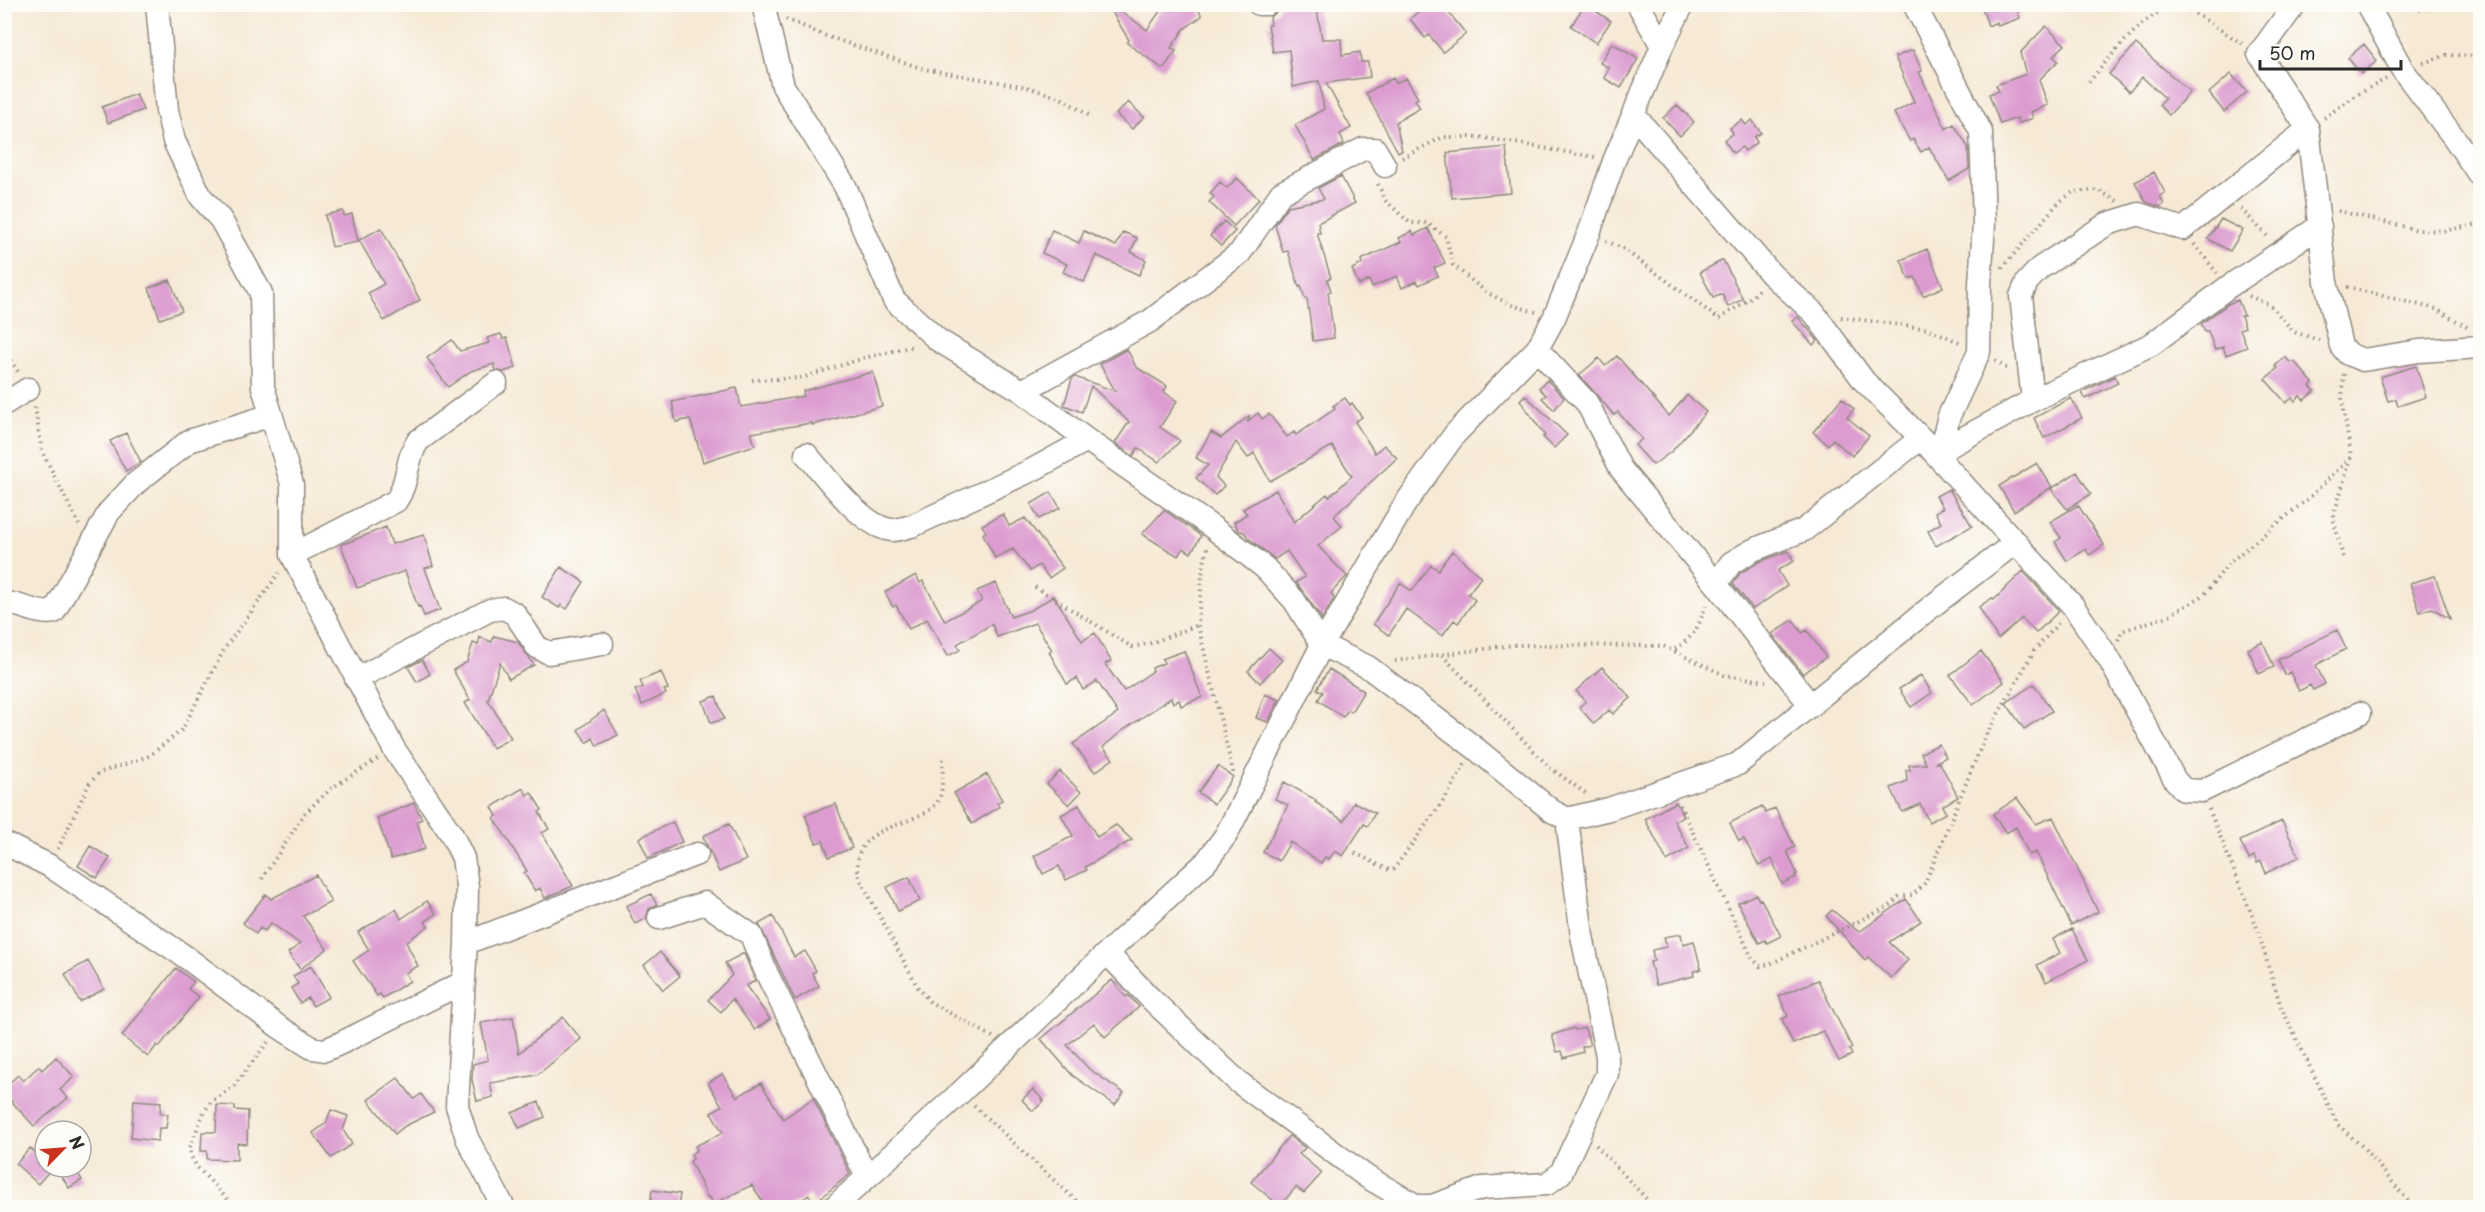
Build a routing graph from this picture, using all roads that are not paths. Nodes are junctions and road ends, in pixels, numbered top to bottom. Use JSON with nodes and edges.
{"nodes":[{"id":1,"x":157,"y":4,"type":"edge"},
{"id":2,"x":1259,"y":4,"type":"edge"},
{"id":3,"x":1267,"y":4,"type":"edge"},
{"id":4,"x":1638,"y":4,"type":"edge"},
{"id":5,"x":1683,"y":4,"type":"edge"},
{"id":6,"x":1914,"y":4,"type":"edge"},
{"id":7,"x":2295,"y":4,"type":"edge"},
{"id":8,"x":2367,"y":4,"type":"edge"},
{"id":9,"x":764,"y":8,"type":"edge"},
{"id":10,"x":1662,"y":46,"type":"junction"},
{"id":11,"x":1633,"y":114,"type":"junction"},
{"id":12,"x":2308,"y":129,"type":"junction"},
{"id":13,"x":1385,"y":166,"type":"road end"},
{"id":14,"x":2481,"y":176,"type":"edge"},
{"id":15,"x":2319,"y":216,"type":"junction"},
{"id":16,"x":2479,"y":340,"type":"edge"},
{"id":17,"x":1537,"y":349,"type":"junction"},
{"id":18,"x":496,"y":383,"type":"dead end"},
{"id":19,"x":28,"y":389,"type":"road end"},
{"id":20,"x":1022,"y":391,"type":"junction"},
{"id":21,"x":2032,"y":391,"type":"junction"},
{"id":22,"x":4,"y":404,"type":"edge"},
{"id":23,"x":271,"y":415,"type":"junction"},
{"id":24,"x":1087,"y":440,"type":"junction"},
{"id":25,"x":1932,"y":448,"type":"junction"},
{"id":26,"x":806,"y":454,"type":"dead end"},
{"id":27,"x":2016,"y":542,"type":"junction"},
{"id":28,"x":292,"y":555,"type":"junction"},
{"id":29,"x":1714,"y":582,"type":"junction"},
{"id":30,"x":4,"y":603,"type":"edge"},
{"id":31,"x":602,"y":644,"type":"dead end"},
{"id":32,"x":1322,"y":645,"type":"junction"},
{"id":33,"x":356,"y":679,"type":"junction"},
{"id":34,"x":1811,"y":706,"type":"junction"},
{"id":35,"x":2360,"y":713,"type":"dead end"},
{"id":36,"x":1567,"y":819,"type":"junction"},
{"id":37,"x":4,"y":843,"type":"edge"},
{"id":38,"x":697,"y":854,"type":"dead end"},
{"id":39,"x":659,"y":918,"type":"dead end"},
{"id":40,"x":466,"y":943,"type":"junction"},
{"id":41,"x":1107,"y":952,"type":"junction"},
{"id":42,"x":464,"y":982,"type":"junction"},
{"id":43,"x":867,"y":1177,"type":"junction"},
{"id":44,"x":504,"y":1208,"type":"edge"},
{"id":45,"x":833,"y":1208,"type":"edge"}],
"edges":[{"from":1,"to":23,"type":"street"},
{"from":2,"to":3,"type":"street"},
{"from":4,"to":10,"type":"street"},
{"from":5,"to":10,"type":"street"},
{"from":6,"to":25,"type":"street"},
{"from":7,"to":12,"type":"street"},
{"from":8,"to":14,"type":"street"},
{"from":9,"to":20,"type":"street"},
{"from":10,"to":11,"type":"street"},
{"from":11,"to":17,"type":"street"},
{"from":11,"to":25,"type":"street"},
{"from":12,"to":15,"type":"street"},
{"from":12,"to":21,"type":"street"},
{"from":13,"to":20,"type":"street"},
{"from":15,"to":16,"type":"street"},
{"from":15,"to":21,"type":"street"},
{"from":17,"to":29,"type":"street"},
{"from":17,"to":32,"type":"street"},
{"from":18,"to":28,"type":"street"},
{"from":19,"to":22,"type":"street"},
{"from":20,"to":24,"type":"street"},
{"from":21,"to":25,"type":"street"},
{"from":23,"to":28,"type":"street"},
{"from":23,"to":30,"type":"street"},
{"from":24,"to":26,"type":"street"},
{"from":24,"to":32,"type":"street"},
{"from":25,"to":27,"type":"street"},
{"from":25,"to":29,"type":"street"},
{"from":27,"to":34,"type":"street"},
{"from":27,"to":35,"type":"street"},
{"from":28,"to":33,"type":"street"},
{"from":29,"to":34,"type":"street"},
{"from":31,"to":33,"type":"street"},
{"from":32,"to":36,"type":"street"},
{"from":32,"to":41,"type":"street"},
{"from":33,"to":40,"type":"street"},
{"from":34,"to":36,"type":"street"},
{"from":36,"to":41,"type":"street"},
{"from":37,"to":42,"type":"street"},
{"from":38,"to":40,"type":"street"},
{"from":39,"to":43,"type":"street"},
{"from":40,"to":42,"type":"street"},
{"from":41,"to":43,"type":"street"},
{"from":42,"to":44,"type":"street"},
{"from":43,"to":45,"type":"street"}]}
